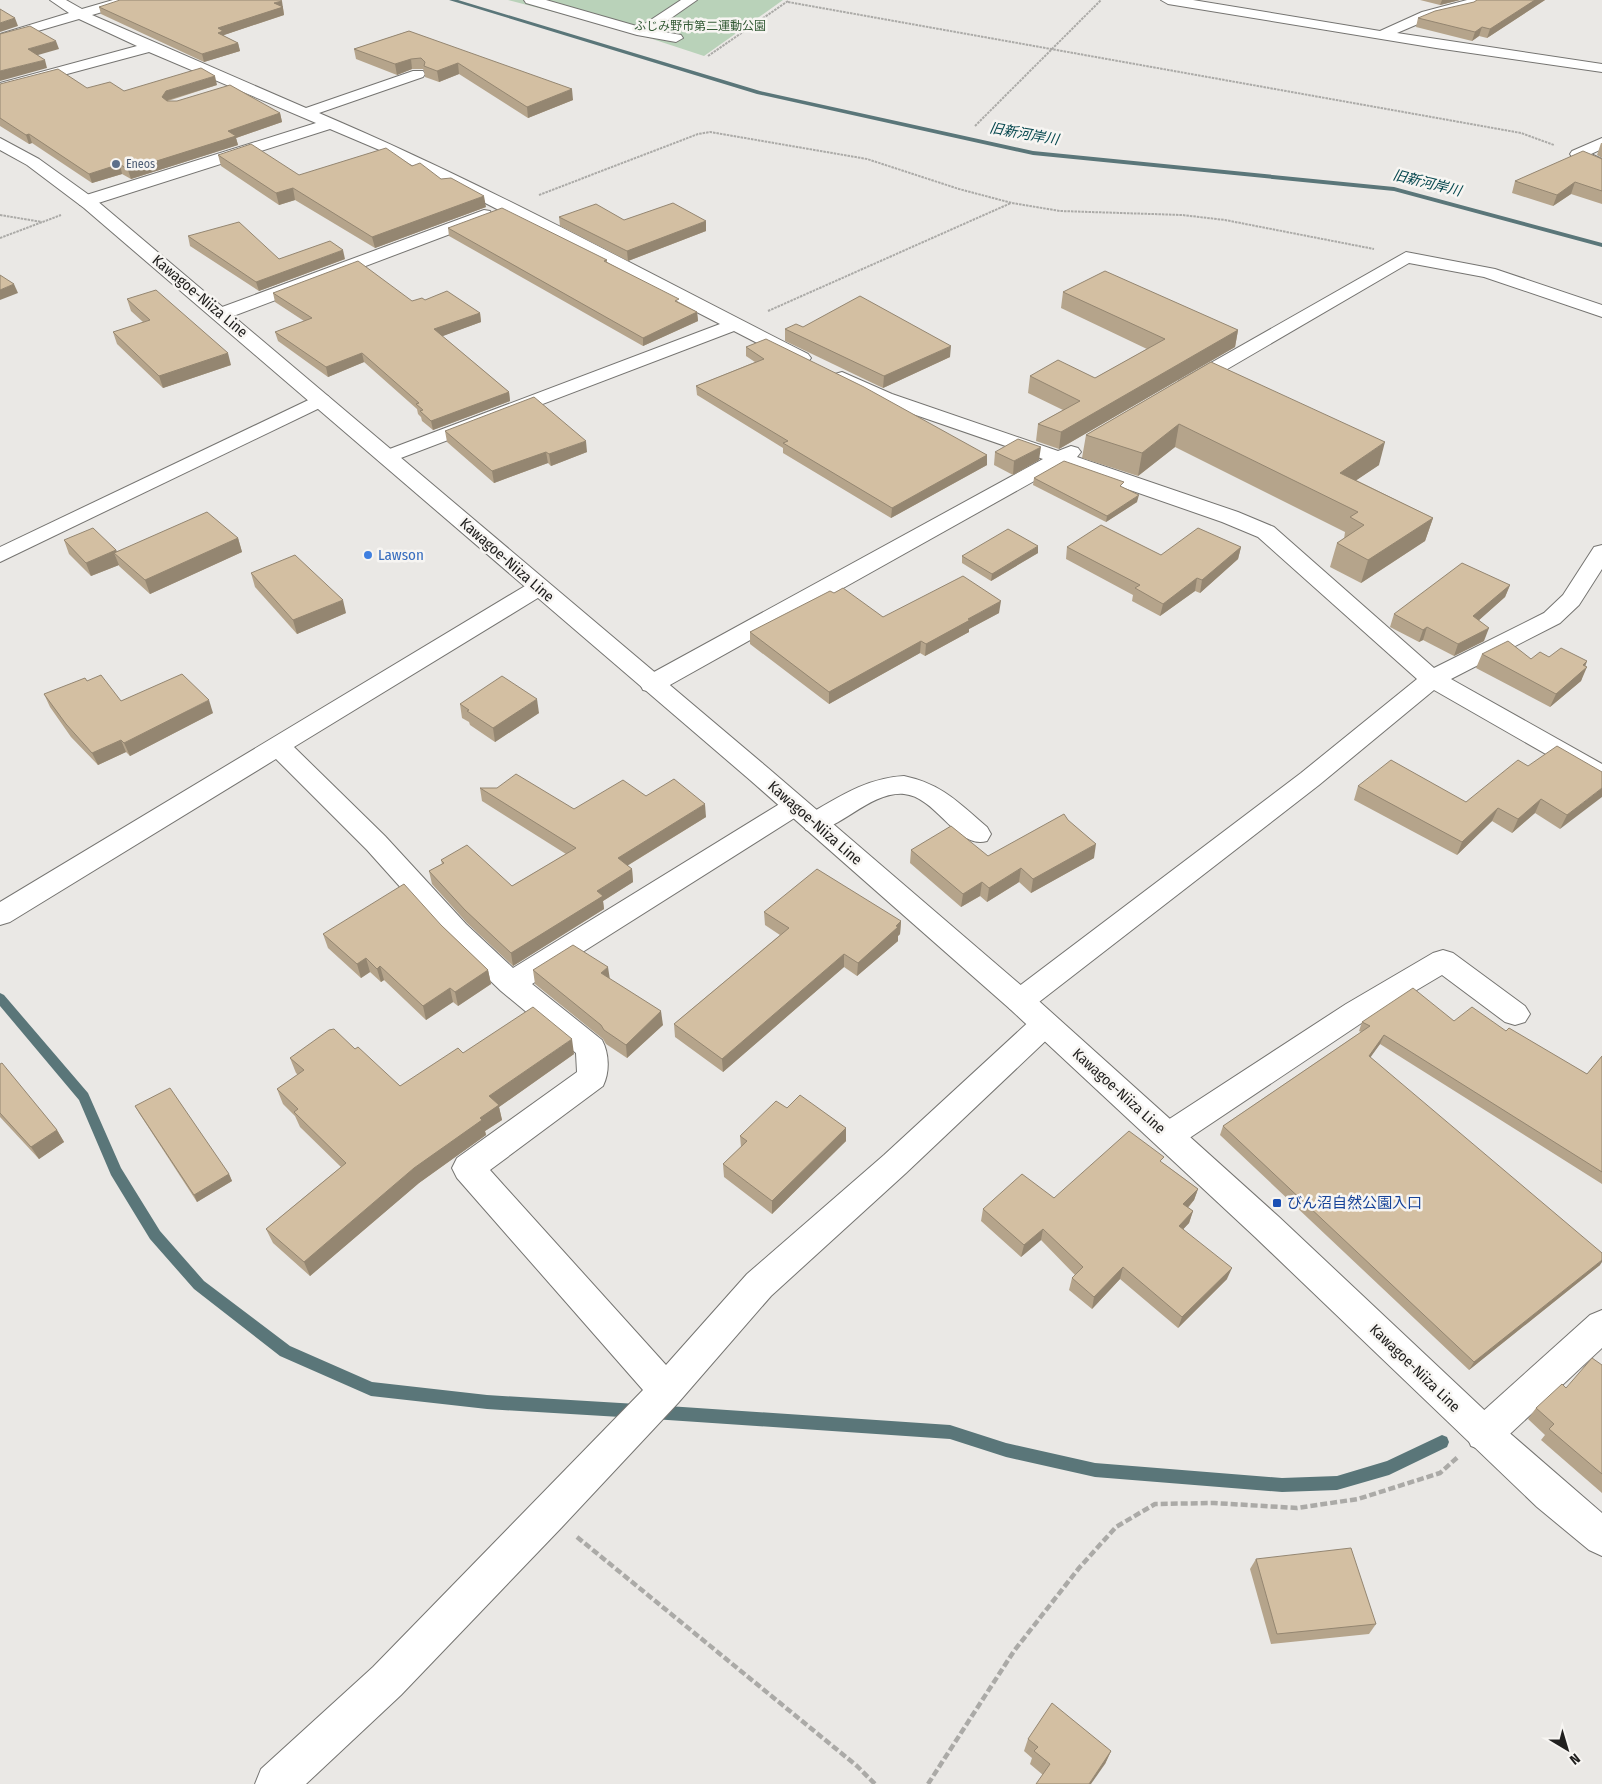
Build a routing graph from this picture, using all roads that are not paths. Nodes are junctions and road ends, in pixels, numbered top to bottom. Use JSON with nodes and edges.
{"nodes":[{"id":1,"x":57,"y":0,"type":"edge"},
{"id":2,"x":128,"y":0,"type":"edge"},
{"id":3,"x":531,"y":0,"type":"edge"},
{"id":4,"x":580,"y":0,"type":"edge"},
{"id":5,"x":690,"y":0,"type":"edge"},
{"id":6,"x":1168,"y":0,"type":"edge"},
{"id":7,"x":1477,"y":0,"type":"edge"},
{"id":8,"x":1424,"y":2,"type":"dead end"},
{"id":9,"x":564,"y":10,"type":"junction"},
{"id":10,"x":1452,"y":10,"type":"junction"},
{"id":11,"x":81,"y":14,"type":"junction"},
{"id":12,"x":642,"y":32,"type":"junction"},
{"id":13,"x":1383,"y":35,"type":"junction"},
{"id":14,"x":0,"y":38,"type":"edge"},
{"id":15,"x":676,"y":38,"type":"dead end"},
{"id":16,"x":150,"y":46,"type":"junction"},
{"id":17,"x":1602,"y":68,"type":"edge"},
{"id":18,"x":418,"y":74,"type":"edge"},
{"id":19,"x":0,"y":88,"type":"edge"},
{"id":20,"x":305,"y":113,"type":"junction"},
{"id":21,"x":330,"y":124,"type":"junction"},
{"id":22,"x":0,"y":142,"type":"edge"},
{"id":23,"x":1602,"y":143,"type":"edge"},
{"id":24,"x":1602,"y":164,"type":"edge"},
{"id":25,"x":88,"y":203,"type":"junction"},
{"id":26,"x":504,"y":208,"type":"junction"},
{"id":27,"x":1602,"y":311,"type":"edge"},
{"id":28,"x":221,"y":314,"type":"junction"},
{"id":29,"x":736,"y":324,"type":"junction"},
{"id":30,"x":1174,"y":393,"type":"edge"},
{"id":31,"x":322,"y":400,"type":"junction"},
{"id":32,"x":1088,"y":443,"type":"dead end"},
{"id":33,"x":386,"y":457,"type":"junction"},
{"id":34,"x":1062,"y":458,"type":"junction"},
{"id":35,"x":1602,"y":552,"type":"edge"},
{"id":36,"x":0,"y":555,"type":"edge"},
{"id":37,"x":538,"y":588,"type":"junction"},
{"id":38,"x":1432,"y":678,"type":"junction"},
{"id":39,"x":652,"y":684,"type":"junction"},
{"id":40,"x":278,"y":746,"type":"junction"},
{"id":41,"x":1602,"y":775,"type":"edge"},
{"id":42,"x":805,"y":815,"type":"junction"},
{"id":43,"x":978,"y":834,"type":"dead end"},
{"id":44,"x":0,"y":914,"type":"edge"},
{"id":45,"x":511,"y":983,"type":"junction"},
{"id":46,"x":1020,"y":1001,"type":"junction"},
{"id":47,"x":1516,"y":1014,"type":"dead end"},
{"id":48,"x":1044,"y":1024,"type":"junction"},
{"id":49,"x":1168,"y":1136,"type":"junction"},
{"id":50,"x":1602,"y":1326,"type":"edge"},
{"id":51,"x":666,"y":1391,"type":"junction"},
{"id":52,"x":1484,"y":1434,"type":"junction"},
{"id":53,"x":1602,"y":1537,"type":"edge"},
{"id":54,"x":276,"y":1784,"type":"edge"}],
"edges":[{"from":1,"to":11,"type":"street"},
{"from":2,"to":11,"type":"street"},
{"from":3,"to":9,"type":"street"},
{"from":4,"to":9,"type":"street"},
{"from":5,"to":12,"type":"street"},
{"from":6,"to":13,"type":"street"},
{"from":7,"to":10,"type":"street"},
{"from":8,"to":10,"type":"street"},
{"from":9,"to":12,"type":"street"},
{"from":10,"to":13,"type":"street"},
{"from":11,"to":14,"type":"street"},
{"from":11,"to":16,"type":"street"},
{"from":12,"to":15,"type":"street"},
{"from":13,"to":17,"type":"street"},
{"from":16,"to":19,"type":"street"},
{"from":16,"to":20,"type":"street"},
{"from":18,"to":20,"type":"street"},
{"from":20,"to":21,"type":"street"},
{"from":21,"to":25,"type":"street"},
{"from":21,"to":26,"type":"street"},
{"from":22,"to":25,"type":"street","name":"Kawagoe-Niiza Line"},
{"from":23,"to":24,"type":"street"},
{"from":25,"to":28,"type":"street","name":"Kawagoe-Niiza Line"},
{"from":26,"to":28,"type":"street"},
{"from":26,"to":29,"type":"street"},
{"from":27,"to":30,"type":"street"},
{"from":28,"to":31,"type":"street","name":"Kawagoe-Niiza Line"},
{"from":29,"to":33,"type":"street"},
{"from":29,"to":34,"type":"street"},
{"from":31,"to":33,"type":"street","name":"Kawagoe-Niiza Line"},
{"from":31,"to":36,"type":"street"},
{"from":32,"to":34,"type":"street"},
{"from":33,"to":37,"type":"street","name":"Kawagoe-Niiza Line"},
{"from":34,"to":38,"type":"street"},
{"from":34,"to":39,"type":"street"},
{"from":35,"to":38,"type":"street"},
{"from":37,"to":39,"type":"street","name":"Kawagoe-Niiza Line"},
{"from":37,"to":40,"type":"street"},
{"from":38,"to":41,"type":"street"},
{"from":38,"to":46,"type":"street"},
{"from":39,"to":42,"type":"street","name":"Kawagoe-Niiza Line"},
{"from":40,"to":44,"type":"street"},
{"from":40,"to":45,"type":"street"},
{"from":42,"to":43,"type":"street"},
{"from":42,"to":45,"type":"street"},
{"from":42,"to":46,"type":"street","name":"Kawagoe-Niiza Line"},
{"from":45,"to":51,"type":"street"},
{"from":46,"to":48,"type":"street","name":"Kawagoe-Niiza Line"},
{"from":47,"to":49,"type":"street"},
{"from":48,"to":49,"type":"street","name":"Kawagoe-Niiza Line"},
{"from":48,"to":51,"type":"street"},
{"from":49,"to":52,"type":"street","name":"Kawagoe-Niiza Line"},
{"from":50,"to":52,"type":"street"},
{"from":51,"to":54,"type":"street"},
{"from":52,"to":53,"type":"street","name":"Kawagoe-Niiza Line"}]}
